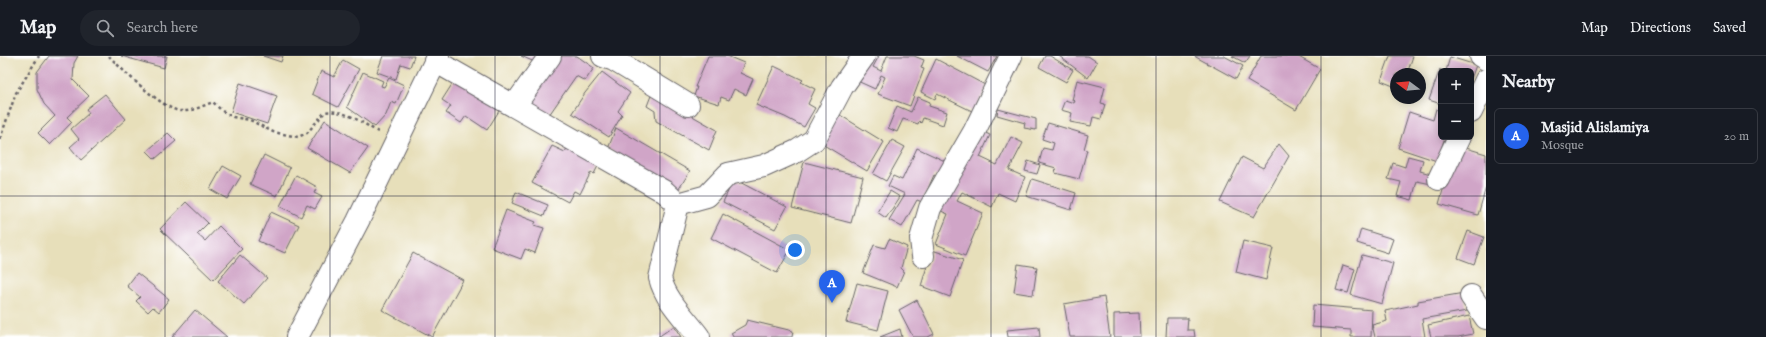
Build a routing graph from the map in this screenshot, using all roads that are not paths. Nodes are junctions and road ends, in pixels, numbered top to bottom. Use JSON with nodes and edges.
{"nodes":[{"id":1,"x":550,"y":56,"type":"edge"},
{"id":2,"x":603,"y":56,"type":"edge"},
{"id":3,"x":864,"y":56,"type":"edge"},
{"id":4,"x":1011,"y":56,"type":"edge"},
{"id":5,"x":1481,"y":56,"type":"edge"},
{"id":6,"x":437,"y":58,"type":"edge"},
{"id":7,"x":1486,"y":59,"type":"edge"},
{"id":8,"x":1486,"y":80,"type":"edge"},
{"id":9,"x":688,"y":105,"type":"dead end"},
{"id":10,"x":515,"y":106,"type":"junction"},
{"id":11,"x":1474,"y":106,"type":"edge"},
{"id":12,"x":1458,"y":140,"type":"edge"},
{"id":13,"x":1439,"y":179,"type":"dead end"},
{"id":14,"x":678,"y":204,"type":"junction"},
{"id":15,"x":924,"y":256,"type":"dead end"},
{"id":16,"x":1471,"y":296,"type":"dead end"},
{"id":17,"x":1486,"y":318,"type":"edge"},
{"id":18,"x":297,"y":337,"type":"edge"},
{"id":19,"x":699,"y":337,"type":"edge"}],
"edges":[{"from":1,"to":10,"type":"street"},
{"from":2,"to":9,"type":"street"},
{"from":3,"to":14,"type":"street"},
{"from":4,"to":15,"type":"street"},
{"from":5,"to":7,"type":"street"},
{"from":6,"to":10,"type":"street"},
{"from":6,"to":18,"type":"street"},
{"from":8,"to":11,"type":"street"},
{"from":10,"to":14,"type":"street"},
{"from":12,"to":13,"type":"street"},
{"from":14,"to":19,"type":"street"},
{"from":16,"to":17,"type":"street"}]}
